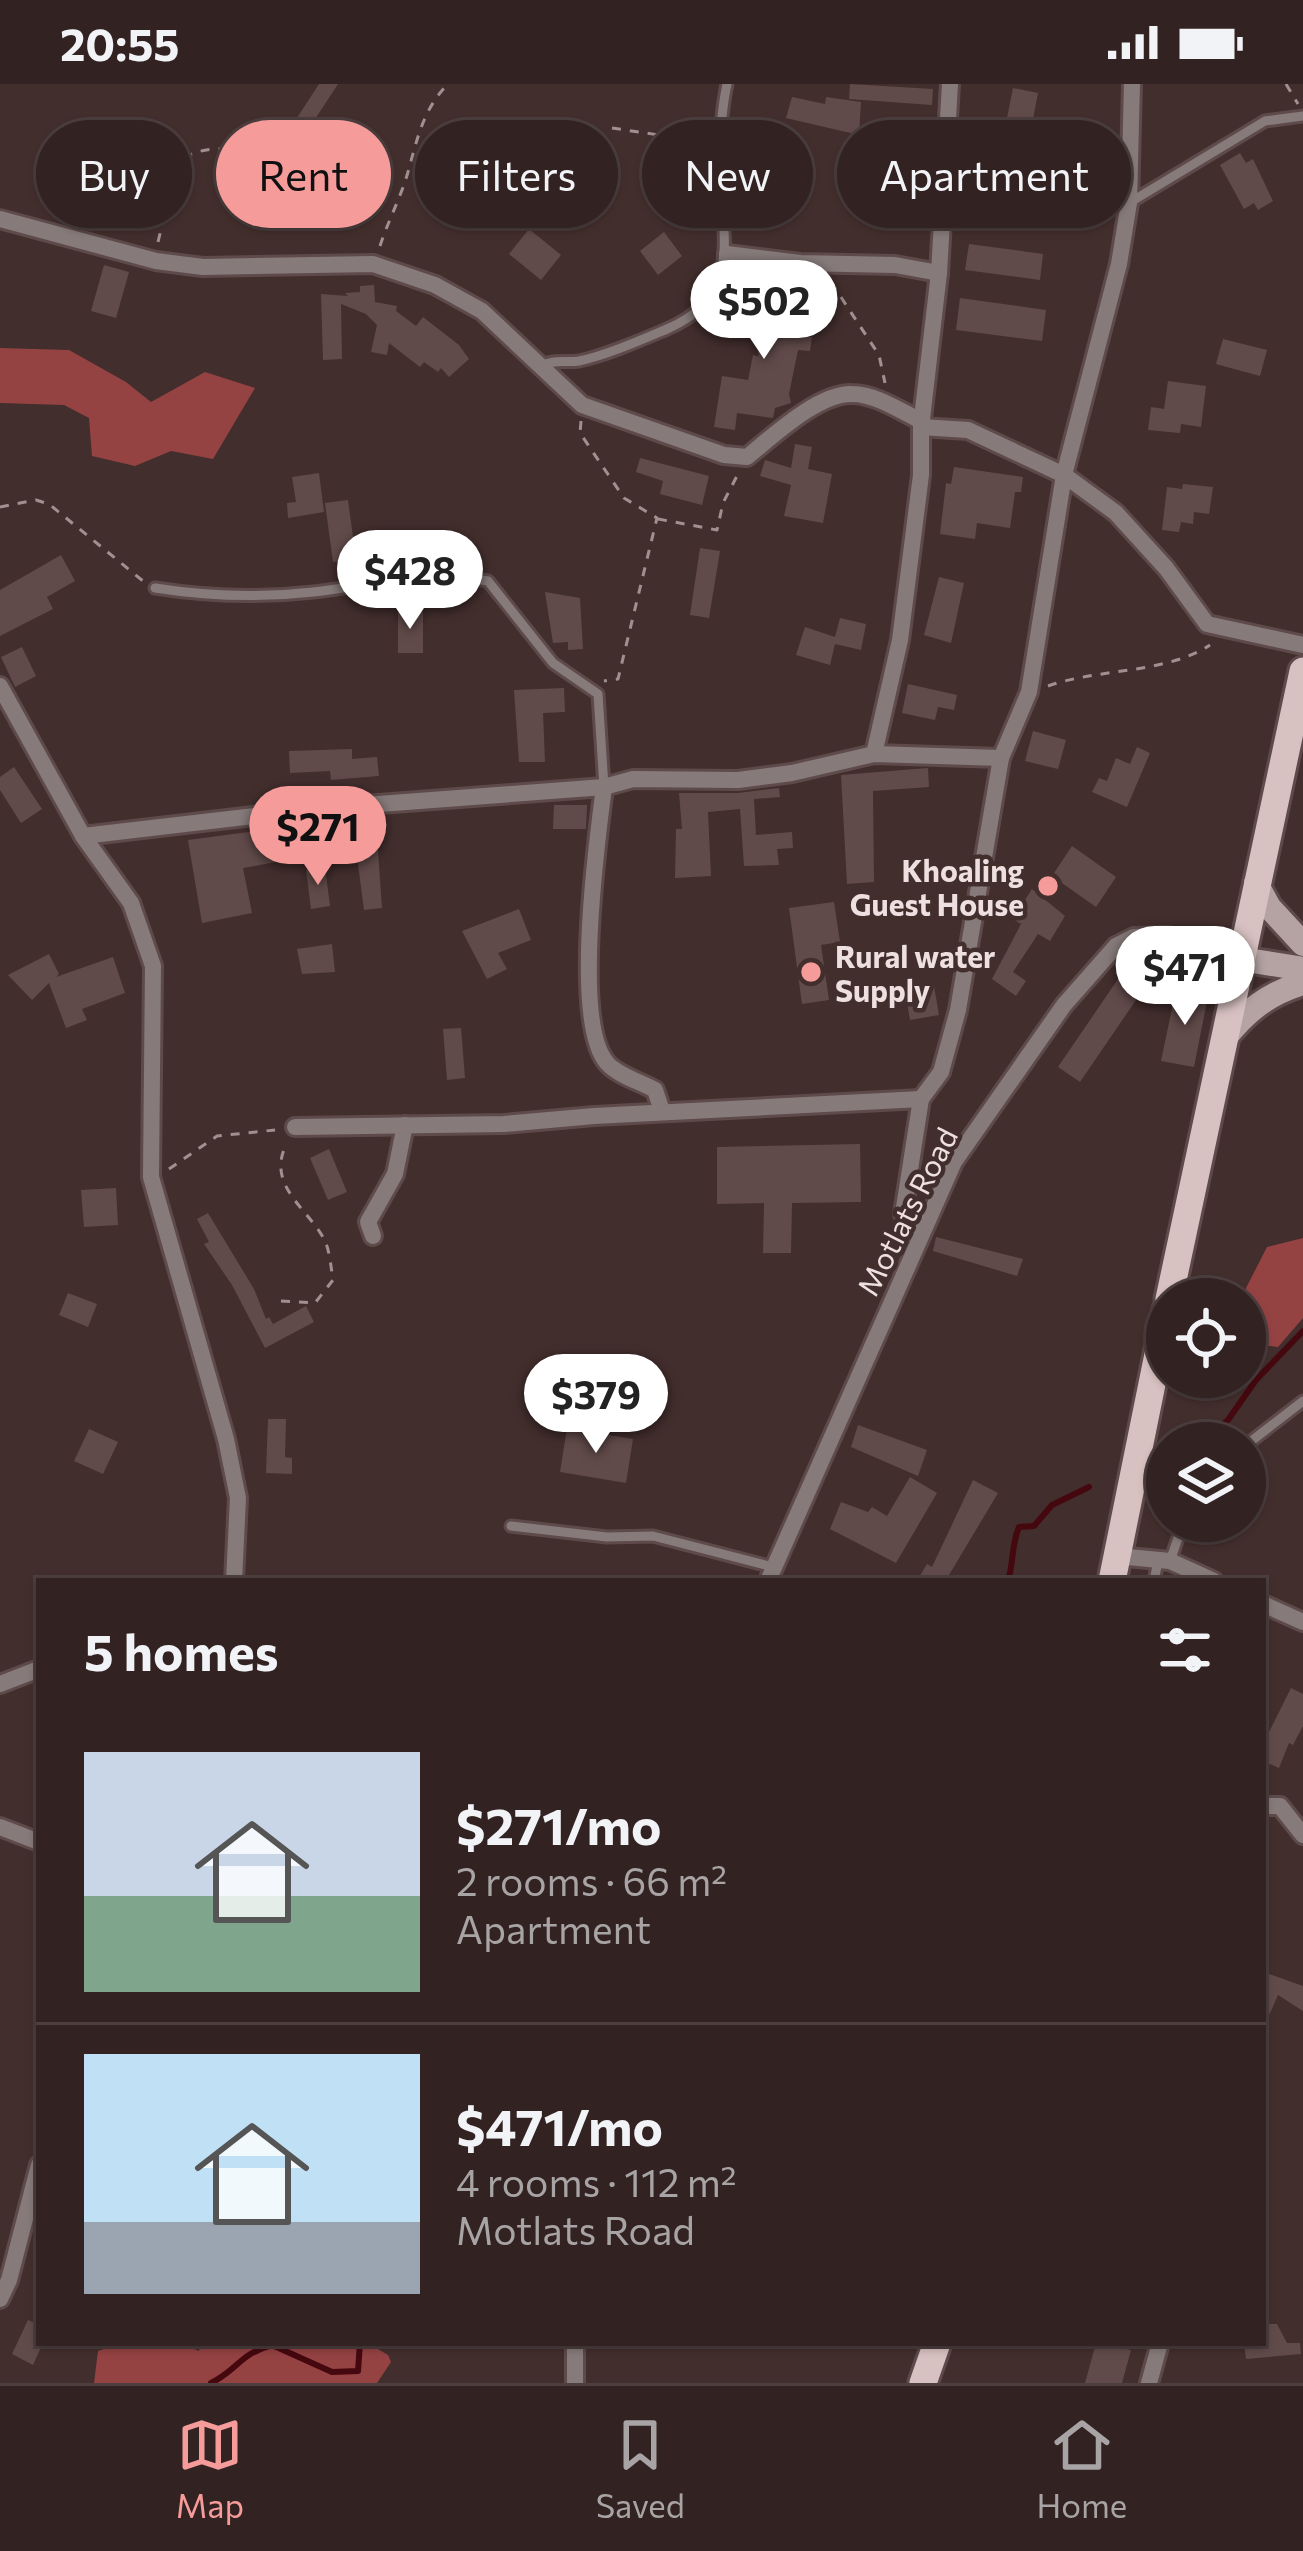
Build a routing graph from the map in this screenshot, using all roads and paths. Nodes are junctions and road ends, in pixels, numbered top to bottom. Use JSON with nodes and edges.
{"nodes":[{"id":1,"x":448,"y":84,"type":"edge"},
{"id":2,"x":727,"y":84,"type":"edge"},
{"id":3,"x":950,"y":84,"type":"edge"},
{"id":4,"x":1132,"y":84,"type":"edge"},
{"id":5,"x":1286,"y":84,"type":"edge"},
{"id":6,"x":1303,"y":113,"type":"edge"},
{"id":7,"x":723,"y":120,"type":"edge"},
{"id":8,"x":1131,"y":124,"type":"edge"},
{"id":9,"x":216,"y":151,"type":"edge"},
{"id":10,"x":1131,"y":202,"type":"edge"},
{"id":11,"x":0,"y":219,"type":"edge"},
{"id":12,"x":725,"y":228,"type":"edge"},
{"id":13,"x":1125,"y":228,"type":"edge"},
{"id":14,"x":727,"y":254,"type":"junction"},
{"id":15,"x":156,"y":261,"type":"junction"},
{"id":16,"x":812,"y":263,"type":"junction"},
{"id":17,"x":373,"y":264,"type":"junction"},
{"id":18,"x":939,"y":273,"type":"junction"},
{"id":19,"x":543,"y":365,"type":"junction"},
{"id":20,"x":883,"y":403,"type":"junction"},
{"id":21,"x":582,"y":404,"type":"junction"},
{"id":22,"x":922,"y":425,"type":"junction"},
{"id":23,"x":747,"y":457,"type":"junction"},
{"id":24,"x":1064,"y":475,"type":"junction"},
{"id":25,"x":0,"y":507,"type":"edge"},
{"id":26,"x":657,"y":518,"type":"junction"},
{"id":27,"x":155,"y":588,"type":"joint"},
{"id":28,"x":1207,"y":624,"type":"junction"},
{"id":29,"x":1303,"y":645,"type":"edge"},
{"id":30,"x":1303,"y":670,"type":"edge"},
{"id":31,"x":0,"y":686,"type":"edge"},
{"id":32,"x":592,"y":688,"type":"junction"},
{"id":33,"x":1029,"y":692,"type":"junction"},
{"id":34,"x":874,"y":754,"type":"junction"},
{"id":35,"x":1001,"y":758,"type":"junction"},
{"id":36,"x":604,"y":787,"type":"junction"},
{"id":37,"x":83,"y":836,"type":"junction"},
{"id":38,"x":1256,"y":884,"type":"junction"},
{"id":39,"x":1303,"y":944,"type":"edge"},
{"id":40,"x":1241,"y":958,"type":"junction"},
{"id":41,"x":1303,"y":969,"type":"edge"},
{"id":42,"x":1303,"y":983,"type":"edge"},
{"id":43,"x":1223,"y":1042,"type":"junction"},
{"id":44,"x":921,"y":1099,"type":"junction"},
{"id":45,"x":662,"y":1112,"type":"junction"},
{"id":46,"x":405,"y":1125,"type":"junction"},
{"id":47,"x":295,"y":1127,"type":"junction"},
{"id":48,"x":151,"y":1178,"type":"junction"},
{"id":49,"x":921,"y":1229,"type":"junction"},
{"id":50,"x":373,"y":1236,"type":"dead end"},
{"id":51,"x":1173,"y":1278,"type":"edge"},
{"id":52,"x":281,"y":1301,"type":"dead end"},
{"id":53,"x":1149,"y":1398,"type":"edge"},
{"id":54,"x":1303,"y":1401,"type":"edge"},
{"id":55,"x":1266,"y":1430,"type":"edge"},
{"id":56,"x":511,"y":1526,"type":"dead end"},
{"id":57,"x":1174,"y":1542,"type":"edge"},
{"id":58,"x":1164,"y":1561,"type":"junction"},
{"id":59,"x":1114,"y":1568,"type":"edge"},
{"id":60,"x":770,"y":1574,"type":"edge"},
{"id":61,"x":235,"y":1578,"type":"edge"},
{"id":62,"x":1156,"y":1578,"type":"edge"},
{"id":63,"x":1206,"y":1578,"type":"edge"},
{"id":64,"x":1266,"y":1605,"type":"edge"},
{"id":65,"x":1303,"y":1622,"type":"edge"},
{"id":66,"x":36,"y":1670,"type":"edge"},
{"id":67,"x":0,"y":1684,"type":"edge"},
{"id":68,"x":1266,"y":1806,"type":"edge"},
{"id":69,"x":0,"y":1827,"type":"edge"},
{"id":70,"x":1303,"y":1835,"type":"edge"},
{"id":71,"x":36,"y":1841,"type":"edge"},
{"id":72,"x":36,"y":2176,"type":"edge"},
{"id":73,"x":0,"y":2299,"type":"edge"},
{"id":74,"x":574,"y":2346,"type":"edge"},
{"id":75,"x":936,"y":2346,"type":"edge"},
{"id":76,"x":1159,"y":2346,"type":"edge"},
{"id":77,"x":575,"y":2383,"type":"edge"},
{"id":78,"x":922,"y":2383,"type":"edge"},
{"id":79,"x":1149,"y":2383,"type":"edge"}],
"edges":[{"from":1,"to":17,"type":"path"},
{"from":2,"to":7,"type":"lane"},
{"from":3,"to":18,"type":"street"},
{"from":4,"to":8,"type":"street"},
{"from":5,"to":6,"type":"path"},
{"from":6,"to":10,"type":"lane"},
{"from":9,"to":15,"type":"path"},
{"from":11,"to":15,"type":"street"},
{"from":12,"to":14,"type":"lane"},
{"from":13,"to":24,"type":"street"},
{"from":14,"to":16,"type":"street"},
{"from":14,"to":19,"type":"lane"},
{"from":15,"to":17,"type":"street"},
{"from":16,"to":18,"type":"street"},
{"from":16,"to":20,"type":"path"},
{"from":17,"to":19,"type":"street"},
{"from":18,"to":22,"type":"street"},
{"from":19,"to":21,"type":"street"},
{"from":20,"to":22,"type":"street"},
{"from":20,"to":23,"type":"street"},
{"from":21,"to":23,"type":"street"},
{"from":21,"to":26,"type":"path"},
{"from":22,"to":24,"type":"street"},
{"from":22,"to":34,"type":"street"},
{"from":23,"to":26,"type":"path"},
{"from":24,"to":28,"type":"street"},
{"from":24,"to":33,"type":"street"},
{"from":25,"to":27,"type":"path"},
{"from":26,"to":32,"type":"path"},
{"from":27,"to":32,"type":"lane"},
{"from":28,"to":29,"type":"street"},
{"from":28,"to":33,"type":"path"},
{"from":30,"to":38,"type":"main road"},
{"from":31,"to":37,"type":"street"},
{"from":32,"to":36,"type":"lane"},
{"from":33,"to":35,"type":"street"},
{"from":34,"to":35,"type":"street"},
{"from":34,"to":36,"type":"street"},
{"from":35,"to":44,"type":"street"},
{"from":36,"to":37,"type":"street"},
{"from":36,"to":45,"type":"street"},
{"from":37,"to":48,"type":"street"},
{"from":38,"to":39,"type":"main road"},
{"from":38,"to":40,"type":"main road"},
{"from":40,"to":41,"type":"main road"},
{"from":40,"to":43,"type":"main road"},
{"from":40,"to":49,"type":"street","name":"Motlats Road"},
{"from":42,"to":43,"type":"main road"},
{"from":43,"to":51,"type":"main road"},
{"from":44,"to":45,"type":"street"},
{"from":44,"to":49,"type":"street"},
{"from":45,"to":46,"type":"street"},
{"from":46,"to":47,"type":"street"},
{"from":46,"to":50,"type":"street"},
{"from":47,"to":48,"type":"path"},
{"from":47,"to":52,"type":"path"},
{"from":48,"to":61,"type":"street"},
{"from":49,"to":60,"type":"street","name":"Motlats Road"},
{"from":53,"to":59,"type":"main road"},
{"from":54,"to":55,"type":"lane"},
{"from":56,"to":60,"type":"lane"},
{"from":57,"to":58,"type":"lane"},
{"from":58,"to":59,"type":"street"},
{"from":58,"to":62,"type":"lane"},
{"from":58,"to":63,"type":"street"},
{"from":64,"to":65,"type":"street"},
{"from":66,"to":67,"type":"street"},
{"from":68,"to":70,"type":"street"},
{"from":69,"to":71,"type":"street"},
{"from":72,"to":73,"type":"street"},
{"from":74,"to":77,"type":"street"},
{"from":75,"to":78,"type":"main road"},
{"from":76,"to":79,"type":"street"}]}
